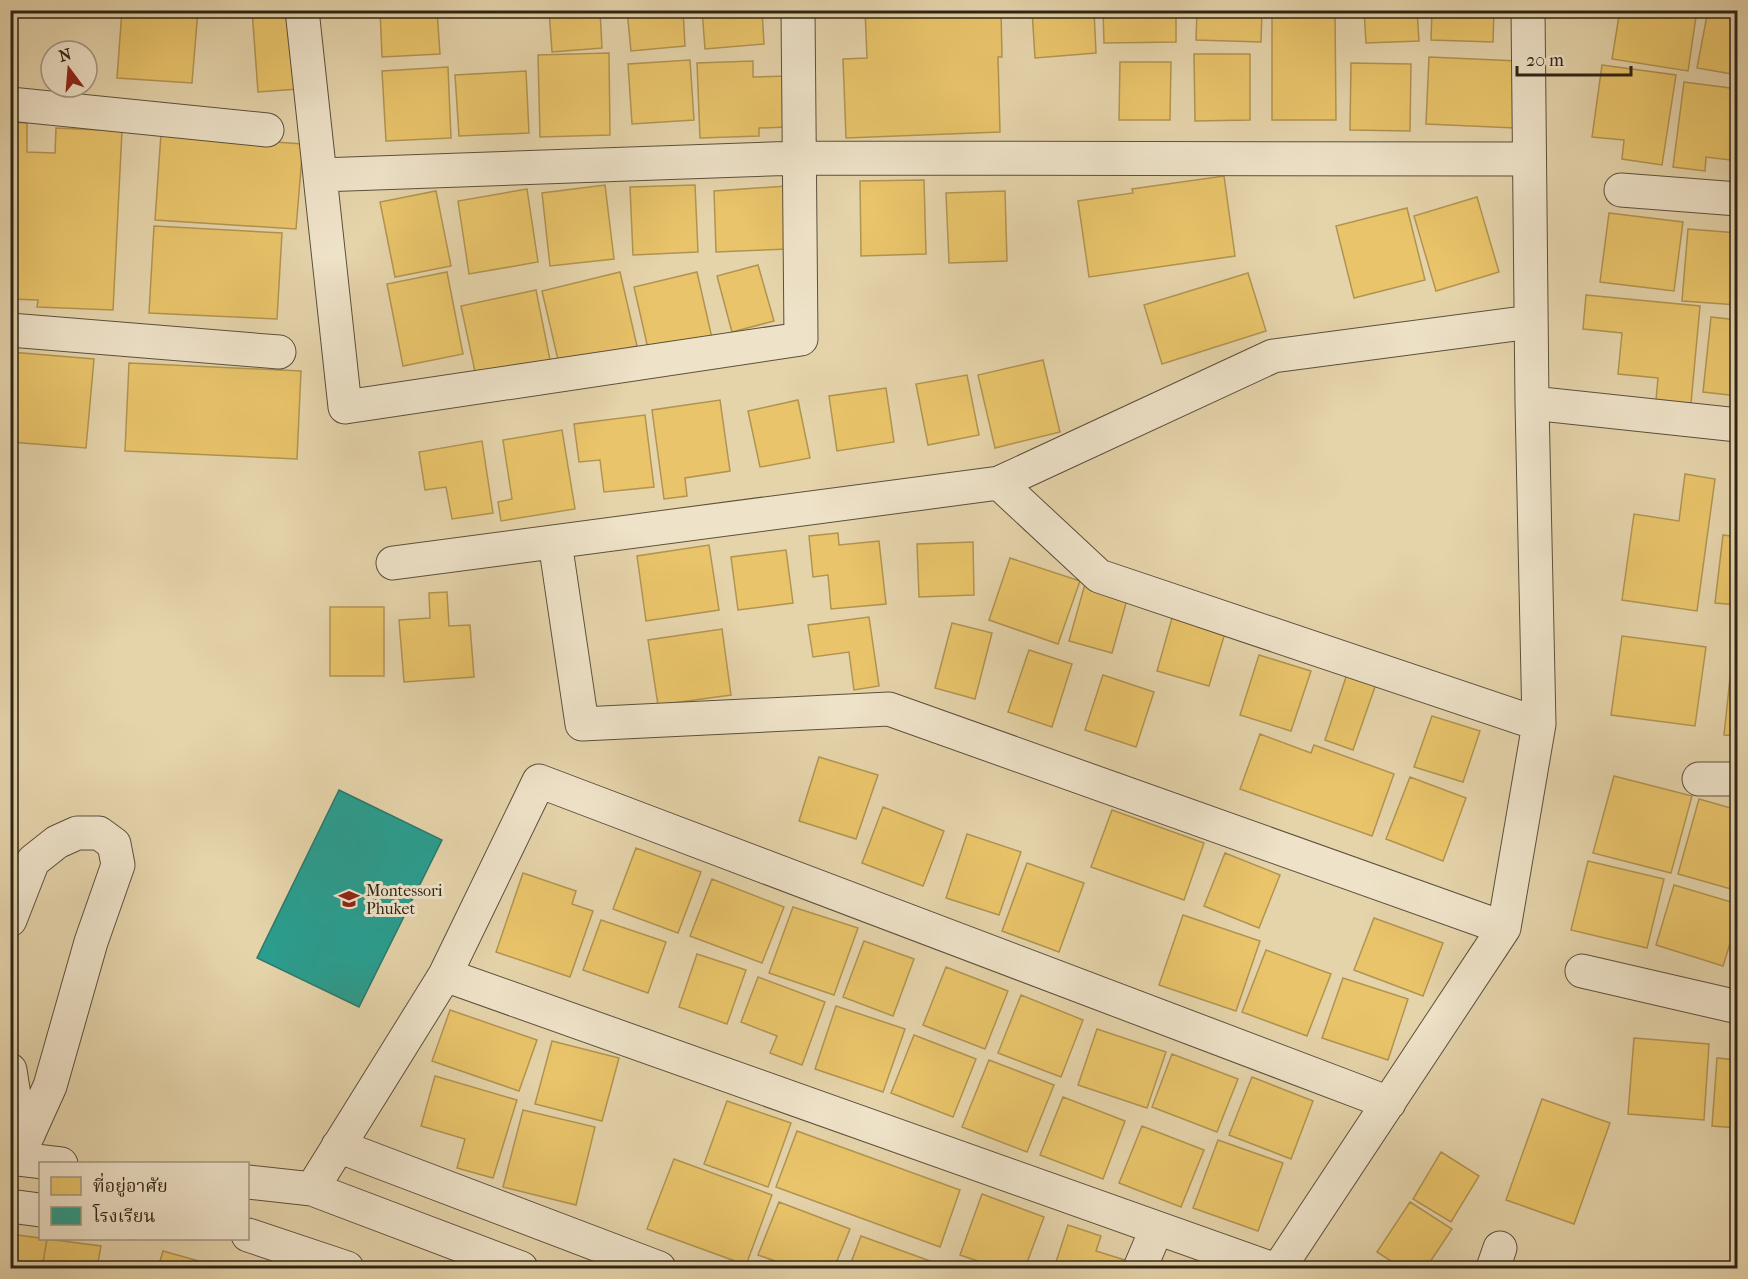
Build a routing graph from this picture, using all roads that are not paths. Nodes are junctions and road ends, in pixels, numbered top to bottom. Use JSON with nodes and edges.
{"nodes":[{"id":1,"x":302,"y":10,"type":"edge"},
{"id":2,"x":798,"y":10,"type":"edge"},
{"id":3,"x":1528,"y":10,"type":"edge"},
{"id":4,"x":10,"y":105,"type":"edge"},
{"id":5,"x":267,"y":130,"type":"dead end"},
{"id":6,"x":799,"y":158,"type":"junction"},
{"id":7,"x":1529,"y":159,"type":"junction"},
{"id":8,"x":320,"y":175,"type":"junction"},
{"id":9,"x":1621,"y":190,"type":"dead end"},
{"id":10,"x":1737,"y":199,"type":"edge"},
{"id":11,"x":1531,"y":322,"type":"junction"},
{"id":12,"x":10,"y":330,"type":"edge"},
{"id":13,"x":279,"y":352,"type":"dead end"},
{"id":14,"x":1532,"y":404,"type":"junction"},
{"id":15,"x":1737,"y":425,"type":"edge"},
{"id":16,"x":999,"y":483,"type":"junction"},
{"id":17,"x":555,"y":542,"type":"junction"},
{"id":18,"x":393,"y":563,"type":"dead end"},
{"id":19,"x":1539,"y":724,"type":"junction"},
{"id":20,"x":1737,"y":778,"type":"edge"},
{"id":21,"x":1699,"y":779,"type":"dead end"},
{"id":22,"x":10,"y":920,"type":"edge"},
{"id":23,"x":1504,"y":928,"type":"junction"},
{"id":24,"x":1582,"y":971,"type":"dead end"},
{"id":25,"x":445,"y":975,"type":"junction"},
{"id":26,"x":1737,"y":1007,"type":"edge"},
{"id":27,"x":10,"y":1070,"type":"edge"},
{"id":28,"x":1389,"y":1103,"type":"junction"},
{"id":29,"x":338,"y":1146,"type":"junction"},
{"id":30,"x":19,"y":1150,"type":"edge"},
{"id":31,"x":55,"y":1162,"type":"edge"},
{"id":32,"x":249,"y":1182,"type":"edge"},
{"id":33,"x":312,"y":1189,"type":"junction"},
{"id":34,"x":10,"y":1206,"type":"edge"},
{"id":35,"x":39,"y":1210,"type":"edge"},
{"id":36,"x":1156,"y":1228,"type":"junction"},
{"id":37,"x":249,"y":1235,"type":"edge"},
{"id":38,"x":347,"y":1269,"type":"edge"},
{"id":39,"x":521,"y":1269,"type":"edge"},
{"id":40,"x":659,"y":1269,"type":"edge"},
{"id":41,"x":1140,"y":1269,"type":"edge"},
{"id":42,"x":1270,"y":1269,"type":"edge"},
{"id":43,"x":1279,"y":1269,"type":"edge"}],
"edges":[{"from":1,"to":8,"type":"street"},
{"from":2,"to":6,"type":"street"},
{"from":3,"to":7,"type":"street"},
{"from":4,"to":5,"type":"street"},
{"from":6,"to":7,"type":"street"},
{"from":6,"to":8,"type":"street"},
{"from":6,"to":8,"type":"street"},
{"from":7,"to":11,"type":"street"},
{"from":9,"to":10,"type":"street"},
{"from":11,"to":14,"type":"street"},
{"from":11,"to":16,"type":"street"},
{"from":12,"to":13,"type":"street"},
{"from":14,"to":15,"type":"street"},
{"from":14,"to":19,"type":"street"},
{"from":16,"to":17,"type":"street"},
{"from":16,"to":19,"type":"street"},
{"from":17,"to":18,"type":"street"},
{"from":17,"to":23,"type":"street"},
{"from":19,"to":23,"type":"street"},
{"from":20,"to":21,"type":"street"},
{"from":22,"to":30,"type":"street"},
{"from":23,"to":28,"type":"street"},
{"from":24,"to":26,"type":"street"},
{"from":25,"to":28,"type":"street"},
{"from":25,"to":29,"type":"street"},
{"from":25,"to":36,"type":"street"},
{"from":27,"to":30,"type":"street"},
{"from":28,"to":43,"type":"street"},
{"from":29,"to":33,"type":"street"},
{"from":29,"to":40,"type":"street"},
{"from":30,"to":31,"type":"street"},
{"from":32,"to":33,"type":"street"},
{"from":33,"to":39,"type":"street"},
{"from":34,"to":35,"type":"street"},
{"from":36,"to":41,"type":"street"},
{"from":36,"to":42,"type":"street"},
{"from":37,"to":38,"type":"street"}]}
